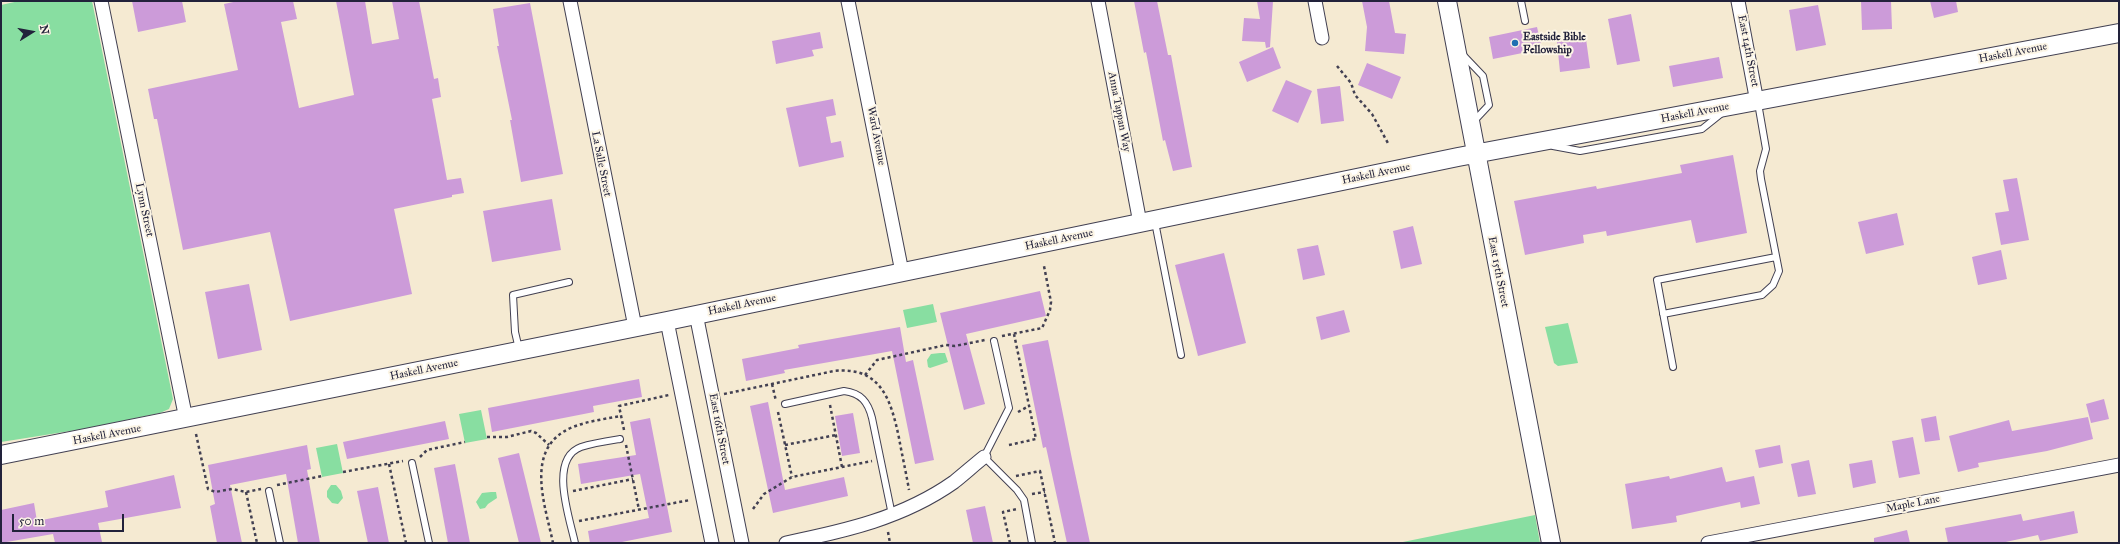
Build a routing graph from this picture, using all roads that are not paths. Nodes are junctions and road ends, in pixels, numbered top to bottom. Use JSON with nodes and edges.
{"nodes":[{"id":1,"x":101,"y":1,"type":"edge"},
{"id":2,"x":570,"y":1,"type":"edge"},
{"id":3,"x":848,"y":1,"type":"edge"},
{"id":4,"x":1098,"y":1,"type":"edge"},
{"id":5,"x":1315,"y":1,"type":"edge"},
{"id":6,"x":1447,"y":1,"type":"edge"},
{"id":7,"x":1520,"y":1,"type":"edge"},
{"id":8,"x":1738,"y":1,"type":"edge"},
{"id":9,"x":1525,"y":21,"type":"dead end"},
{"id":10,"x":2119,"y":33,"type":"edge"},
{"id":11,"x":1322,"y":38,"type":"dead end"},
{"id":12,"x":1757,"y":102,"type":"junction"},
{"id":13,"x":1476,"y":154,"type":"junction"},
{"id":14,"x":1147,"y":222,"type":"junction"},
{"id":15,"x":1776,"y":257,"type":"junction"},
{"id":16,"x":902,"y":272,"type":"junction"},
{"id":17,"x":569,"y":282,"type":"dead end"},
{"id":18,"x":696,"y":314,"type":"junction"},
{"id":19,"x":1663,"y":314,"type":"junction"},
{"id":20,"x":667,"y":321,"type":"junction"},
{"id":21,"x":635,"y":327,"type":"junction"},
{"id":22,"x":993,"y":340,"type":"road end"},
{"id":23,"x":519,"y":351,"type":"junction"},
{"id":24,"x":1182,"y":355,"type":"dead end"},
{"id":25,"x":1673,"y":367,"type":"dead end"},
{"id":26,"x":785,"y":404,"type":"dead end"},
{"id":27,"x":191,"y":426,"type":"junction"},
{"id":28,"x":623,"y":439,"type":"road end"},
{"id":29,"x":1,"y":455,"type":"edge"},
{"id":30,"x":984,"y":457,"type":"junction"},
{"id":31,"x":412,"y":463,"type":"dead end"},
{"id":32,"x":2119,"y":465,"type":"edge"},
{"id":33,"x":269,"y":491,"type":"dead end"},
{"id":34,"x":892,"y":515,"type":"junction"},
{"id":35,"x":805,"y":541,"type":"edge"},
{"id":36,"x":280,"y":543,"type":"edge"},
{"id":37,"x":429,"y":543,"type":"edge"},
{"id":38,"x":575,"y":543,"type":"edge"},
{"id":39,"x":712,"y":543,"type":"edge"},
{"id":40,"x":742,"y":543,"type":"edge"},
{"id":41,"x":786,"y":543,"type":"edge"},
{"id":42,"x":1032,"y":543,"type":"edge"},
{"id":43,"x":1551,"y":543,"type":"edge"},
{"id":44,"x":1708,"y":543,"type":"edge"}],
"edges":[{"from":1,"to":27,"type":"street","name":"Lynn Street"},
{"from":2,"to":21,"type":"street","name":"La Salle Street"},
{"from":3,"to":16,"type":"street","name":"Ward Avenue"},
{"from":4,"to":14,"type":"street","name":"Anna Tappan Way"},
{"from":5,"to":11,"type":"street"},
{"from":6,"to":13,"type":"main road","name":"East 15th Street"},
{"from":7,"to":9,"type":"lane"},
{"from":8,"to":12,"type":"street","name":"East 14th Street"},
{"from":10,"to":12,"type":"main road","name":"Haskell Avenue"},
{"from":12,"to":13,"type":"main road","name":"Haskell Avenue"},
{"from":12,"to":15,"type":"lane"},
{"from":13,"to":14,"type":"main road","name":"Haskell Avenue"},
{"from":13,"to":43,"type":"main road","name":"East 15th Street"},
{"from":14,"to":16,"type":"main road","name":"Haskell Avenue"},
{"from":14,"to":24,"type":"lane"},
{"from":15,"to":19,"type":"lane"},
{"from":15,"to":19,"type":"lane"},
{"from":16,"to":18,"type":"main road","name":"Haskell Avenue"},
{"from":17,"to":23,"type":"lane"},
{"from":18,"to":20,"type":"main road","name":"Haskell Avenue"},
{"from":18,"to":40,"type":"street","name":"East 16th Street"},
{"from":19,"to":25,"type":"lane"},
{"from":20,"to":21,"type":"main road","name":"Haskell Avenue"},
{"from":20,"to":39,"type":"street"},
{"from":21,"to":23,"type":"main road","name":"Haskell Avenue"},
{"from":22,"to":30,"type":"lane"},
{"from":23,"to":27,"type":"main road","name":"Haskell Avenue"},
{"from":26,"to":34,"type":"lane"},
{"from":27,"to":29,"type":"main road","name":"Haskell Avenue"},
{"from":28,"to":38,"type":"lane"},
{"from":30,"to":34,"type":"street"},
{"from":30,"to":42,"type":"lane"},
{"from":31,"to":37,"type":"lane"},
{"from":32,"to":44,"type":"street","name":"Maple Lane"},
{"from":33,"to":36,"type":"lane"},
{"from":34,"to":35,"type":"street"},
{"from":35,"to":41,"type":"street"}]}
